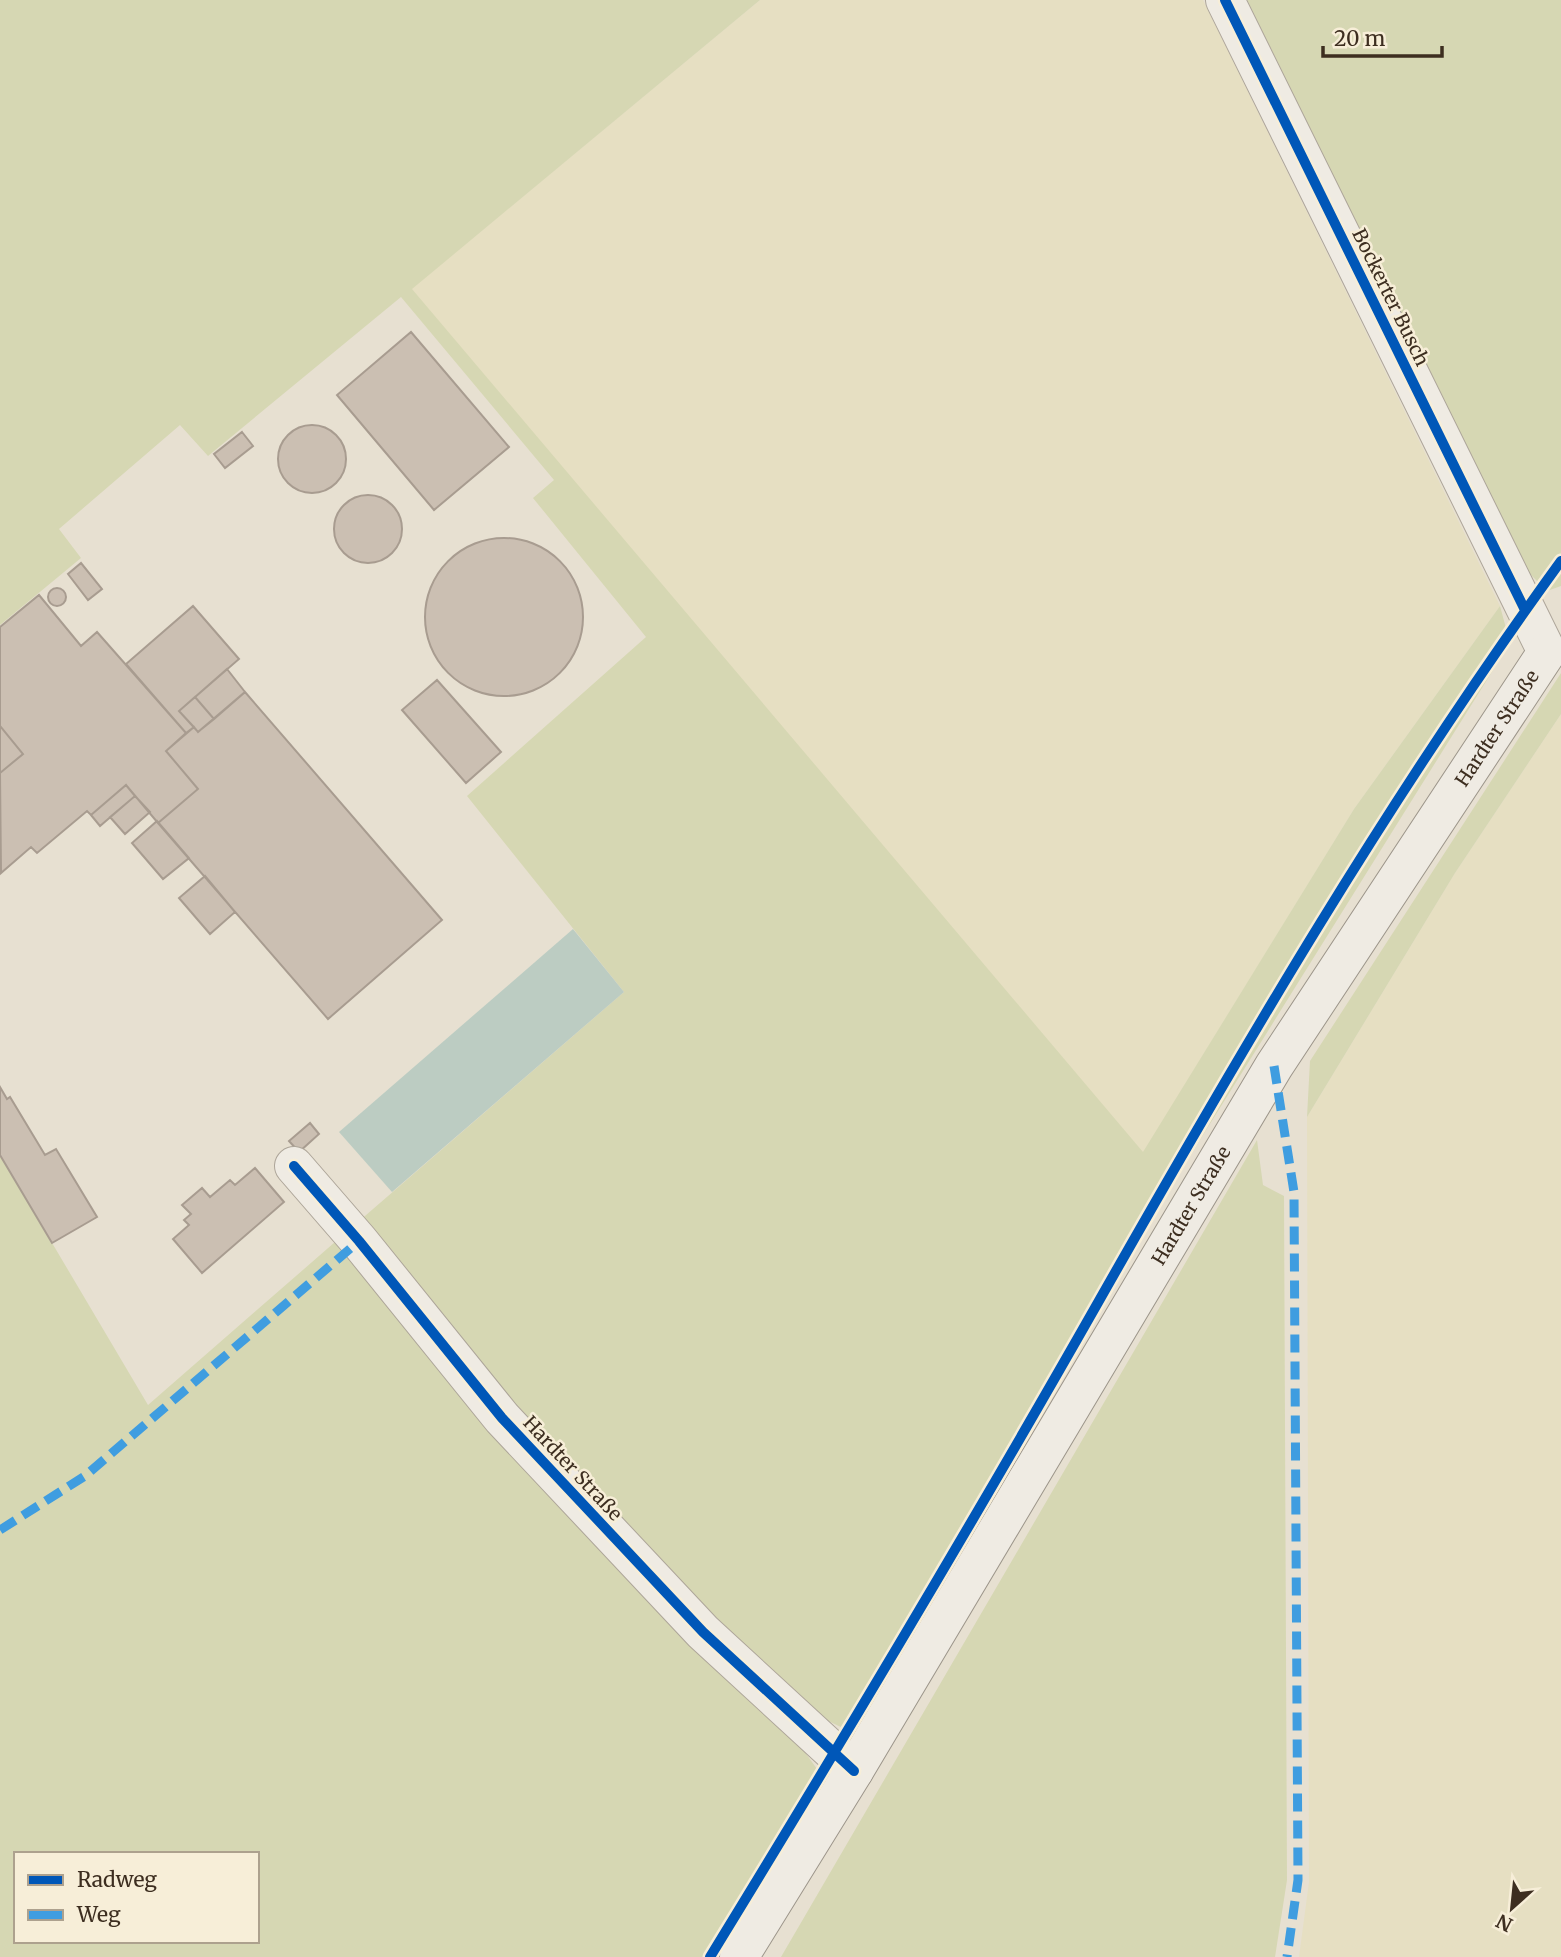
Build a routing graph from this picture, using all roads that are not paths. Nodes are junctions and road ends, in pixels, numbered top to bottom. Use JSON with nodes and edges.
{"nodes":[{"id":1,"x":1226,"y":0,"type":"edge"},
{"id":2,"x":1547,"y":652,"type":"joint"},
{"id":3,"x":294,"y":1166,"type":"dead end"},
{"id":4,"x":853,"y":1770,"type":"junction"},
{"id":5,"x":739,"y":1957,"type":"edge"}],
"edges":[{"from":1,"to":2,"type":"street","name":"Bockerter Busch"},
{"from":2,"to":4,"type":"street","name":"Hardter Straße"},
{"from":3,"to":4,"type":"street","name":"Hardter Straße"},
{"from":4,"to":5,"type":"street","name":"Hardter Straße"}]}
